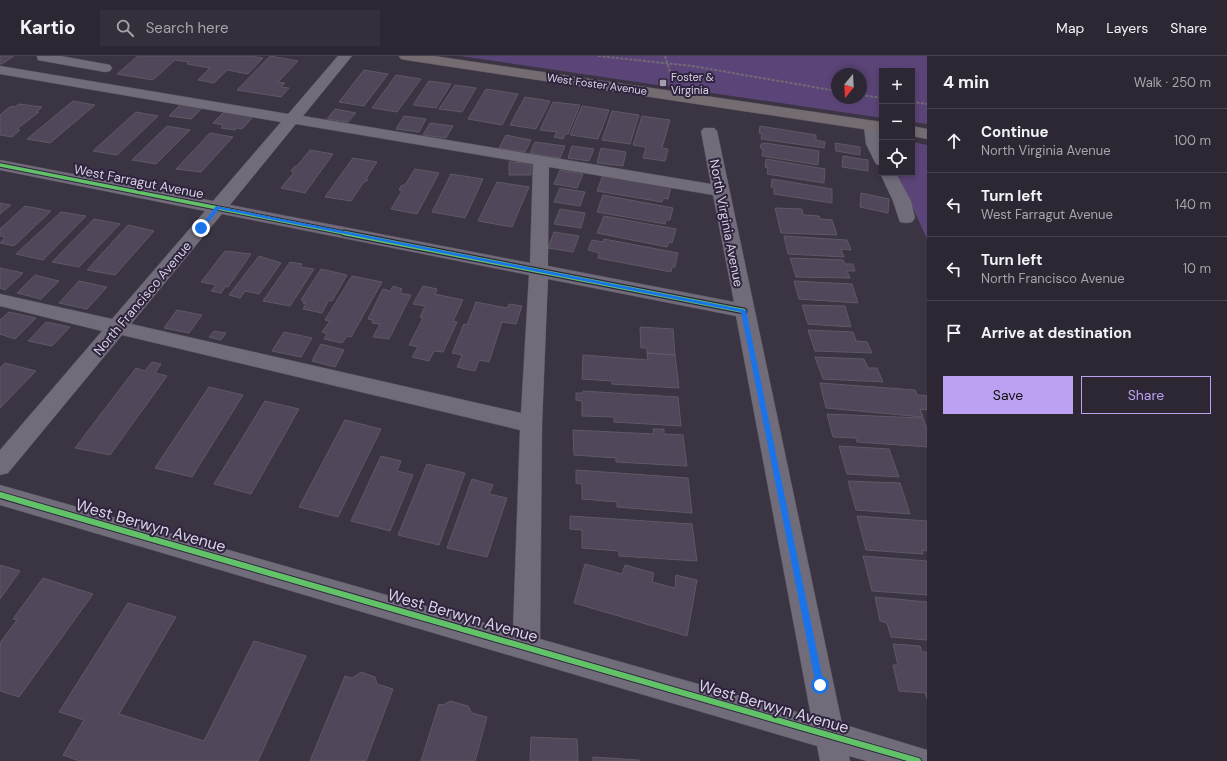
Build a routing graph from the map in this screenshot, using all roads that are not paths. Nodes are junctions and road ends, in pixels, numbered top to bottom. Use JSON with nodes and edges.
{"nodes":[{"id":1,"x":345,"y":56,"type":"edge"},
{"id":2,"x":406,"y":56,"type":"edge"},
{"id":3,"x":44,"y":57,"type":"edge"},
{"id":4,"x":105,"y":68,"type":"dead end"},
{"id":5,"x":0,"y":70,"type":"edge"},
{"id":6,"x":20,"y":73,"type":"junction"},
{"id":7,"x":292,"y":119,"type":"junction"},
{"id":8,"x":877,"y":126,"type":"edge"},
{"id":9,"x":709,"y":131,"type":"dead end"},
{"id":10,"x":915,"y":132,"type":"edge"},
{"id":11,"x":927,"y":134,"type":"edge"},
{"id":12,"x":879,"y":155,"type":"edge"},
{"id":13,"x":541,"y":161,"type":"junction"},
{"id":14,"x":0,"y":165,"type":"edge"},
{"id":15,"x":890,"y":176,"type":"edge"},
{"id":16,"x":721,"y":191,"type":"junction"},
{"id":17,"x":218,"y":207,"type":"junction"},
{"id":18,"x":906,"y":218,"type":"dead end"},
{"id":19,"x":539,"y":271,"type":"junction"},
{"id":20,"x":0,"y":300,"type":"edge"},
{"id":21,"x":744,"y":311,"type":"junction"},
{"id":22,"x":117,"y":327,"type":"junction"},
{"id":23,"x":531,"y":424,"type":"junction"},
{"id":24,"x":0,"y":466,"type":"edge"},
{"id":25,"x":0,"y":495,"type":"edge"},
{"id":26,"x":526,"y":647,"type":"junction"},
{"id":27,"x":833,"y":748,"type":"edge"},
{"id":28,"x":918,"y":761,"type":"edge"}],
"edges":[{"from":1,"to":7,"type":"street","name":"North Francisco Avenue"},
{"from":2,"to":8,"type":"main road","name":"West Foster Avenue"},
{"from":3,"to":4,"type":"street"},
{"from":3,"to":6,"type":"street"},
{"from":5,"to":6,"type":"street"},
{"from":6,"to":7,"type":"street"},
{"from":7,"to":13,"type":"street"},
{"from":7,"to":17,"type":"street","name":"North Francisco Avenue"},
{"from":8,"to":12,"type":"street"},
{"from":9,"to":16,"type":"street","name":"North Virginia Avenue"},
{"from":10,"to":11,"type":"main road"},
{"from":13,"to":16,"type":"street"},
{"from":13,"to":19,"type":"street"},
{"from":14,"to":17,"type":"street","name":"West Farragut Avenue"},
{"from":15,"to":18,"type":"street"},
{"from":16,"to":21,"type":"street","name":"North Virginia Avenue"},
{"from":17,"to":19,"type":"street","name":"West Farragut Avenue"},
{"from":17,"to":22,"type":"street","name":"North Francisco Avenue"},
{"from":19,"to":21,"type":"street","name":"West Farragut Avenue"},
{"from":19,"to":23,"type":"street"},
{"from":20,"to":22,"type":"street"},
{"from":21,"to":27,"type":"street","name":"North Virginia Avenue"},
{"from":22,"to":23,"type":"street"},
{"from":22,"to":24,"type":"street","name":"North Francisco Avenue"},
{"from":23,"to":26,"type":"street"},
{"from":25,"to":26,"type":"street","name":"West Berwyn Avenue"},
{"from":26,"to":27,"type":"street","name":"West Berwyn Avenue"},
{"from":27,"to":28,"type":"street","name":"West Berwyn Avenue"}]}
